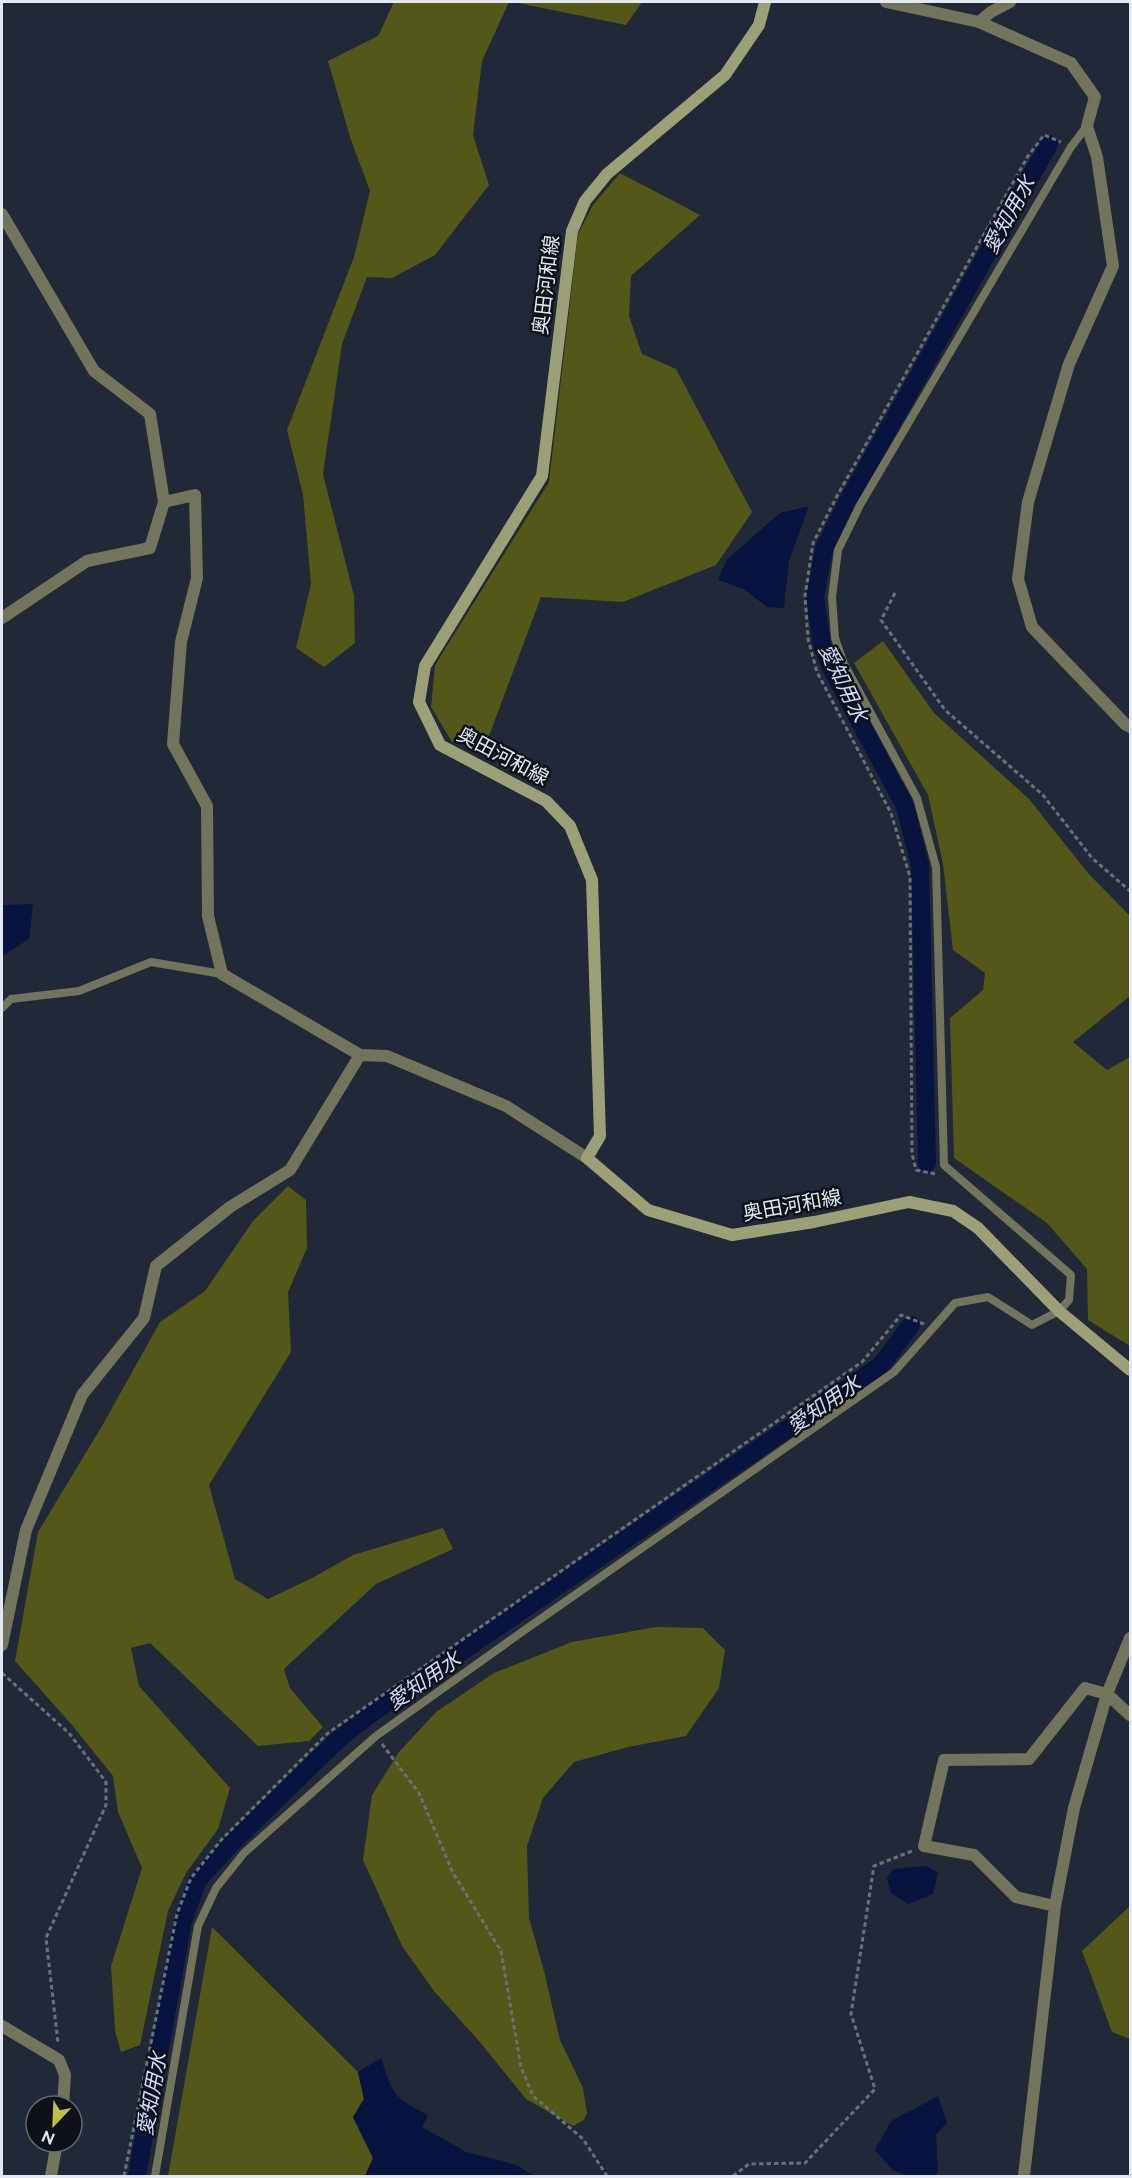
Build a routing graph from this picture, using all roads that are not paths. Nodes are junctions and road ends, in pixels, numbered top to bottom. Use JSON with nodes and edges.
{"nodes":[{"id":1,"x":765,"y":2,"type":"edge"},
{"id":2,"x":886,"y":2,"type":"edge"},
{"id":3,"x":1010,"y":2,"type":"edge"},
{"id":4,"x":980,"y":22,"type":"junction"},
{"id":5,"x":1087,"y":126,"type":"junction"},
{"id":6,"x":2,"y":214,"type":"edge"},
{"id":7,"x":164,"y":502,"type":"junction"},
{"id":8,"x":2,"y":618,"type":"edge"},
{"id":9,"x":1131,"y":727,"type":"edge"},
{"id":10,"x":222,"y":974,"type":"junction"},
{"id":11,"x":2,"y":1008,"type":"edge"},
{"id":12,"x":360,"y":1055,"type":"junction"},
{"id":13,"x":586,"y":1158,"type":"junction"},
{"id":14,"x":1059,"y":1311,"type":"junction"},
{"id":15,"x":1131,"y":1370,"type":"edge"},
{"id":16,"x":1131,"y":1638,"type":"edge"},
{"id":17,"x":2,"y":1646,"type":"edge"},
{"id":18,"x":1107,"y":1694,"type":"junction"},
{"id":19,"x":1131,"y":1715,"type":"edge"},
{"id":20,"x":1055,"y":1906,"type":"junction"},
{"id":21,"x":2,"y":2026,"type":"edge"},
{"id":22,"x":65,"y":2094,"type":"edge"},
{"id":23,"x":55,"y":2154,"type":"edge"},
{"id":24,"x":51,"y":2176,"type":"edge"},
{"id":25,"x":155,"y":2176,"type":"edge"},
{"id":26,"x":1024,"y":2176,"type":"edge"}],
"edges":[{"from":1,"to":13,"type":"main road","name":"奥田河和線"},
{"from":2,"to":4,"type":"street"},
{"from":3,"to":4,"type":"street"},
{"from":4,"to":5,"type":"street"},
{"from":5,"to":9,"type":"street"},
{"from":5,"to":14,"type":"lane"},
{"from":6,"to":7,"type":"street"},
{"from":7,"to":8,"type":"street"},
{"from":7,"to":10,"type":"street"},
{"from":10,"to":11,"type":"lane"},
{"from":10,"to":12,"type":"street"},
{"from":12,"to":13,"type":"street"},
{"from":12,"to":17,"type":"street"},
{"from":13,"to":14,"type":"main road","name":"奥田河和線"},
{"from":14,"to":15,"type":"main road","name":"奥田河和線"},
{"from":14,"to":25,"type":"lane"},
{"from":16,"to":18,"type":"street"},
{"from":18,"to":19,"type":"street"},
{"from":18,"to":20,"type":"street"},
{"from":18,"to":20,"type":"street"},
{"from":20,"to":26,"type":"street"},
{"from":21,"to":22,"type":"street"},
{"from":23,"to":24,"type":"street"}]}
